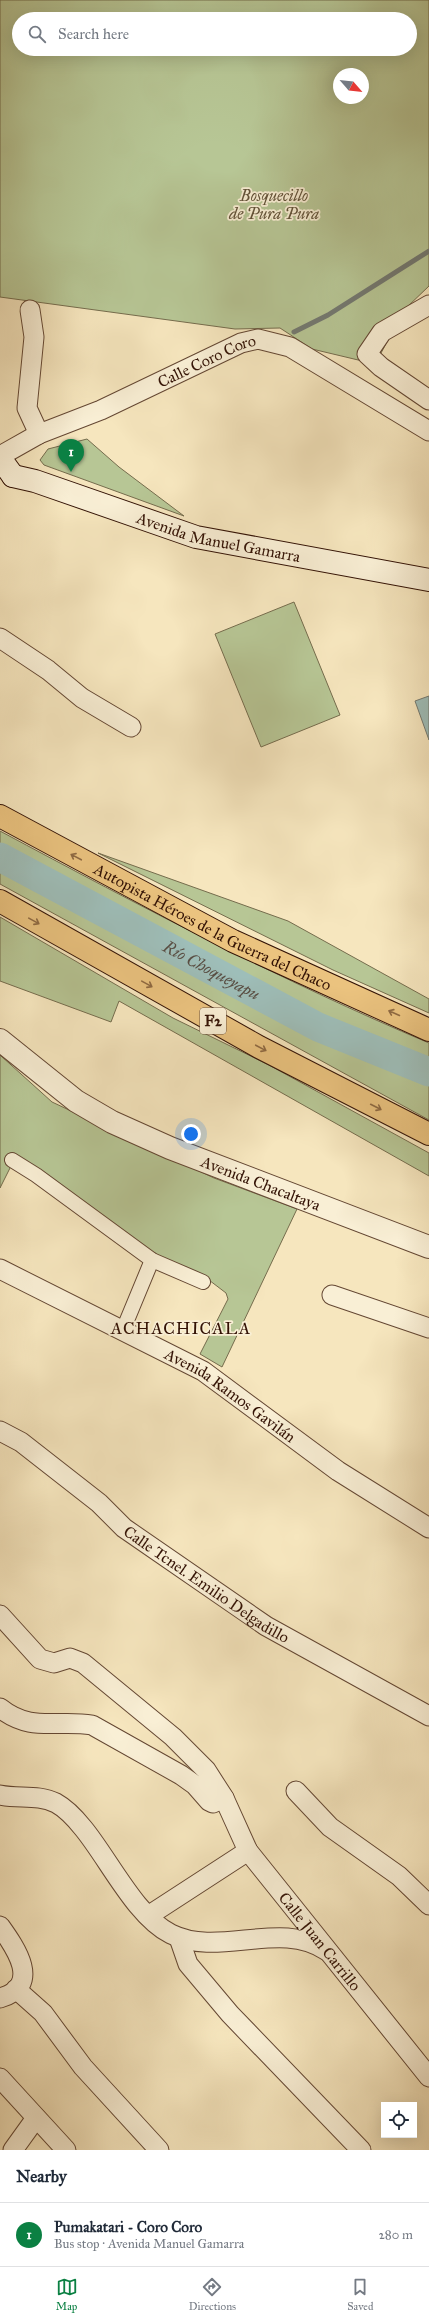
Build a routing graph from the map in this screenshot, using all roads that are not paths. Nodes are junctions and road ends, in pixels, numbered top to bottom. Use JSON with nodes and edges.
{"nodes":[{"id":1,"x":429,"y":306,"type":"edge"},
{"id":2,"x":30,"y":310,"type":"dead end"},
{"id":3,"x":429,"y":400,"type":"edge"},
{"id":4,"x":429,"y":430,"type":"edge"},
{"id":5,"x":39,"y":434,"type":"junction"},
{"id":6,"x":0,"y":457,"type":"edge"},
{"id":7,"x":7,"y":481,"type":"edge"},
{"id":8,"x":429,"y":580,"type":"edge"},
{"id":9,"x":0,"y":638,"type":"edge"},
{"id":10,"x":131,"y":726,"type":"dead end"},
{"id":11,"x":0,"y":816,"type":"edge"},
{"id":12,"x":0,"y":901,"type":"edge"},
{"id":13,"x":429,"y":1030,"type":"edge"},
{"id":14,"x":0,"y":1040,"type":"edge"},
{"id":15,"x":429,"y":1134,"type":"edge"},
{"id":16,"x":12,"y":1160,"type":"dead end"},
{"id":17,"x":429,"y":1248,"type":"edge"},
{"id":18,"x":152,"y":1260,"type":"junction"},
{"id":19,"x":0,"y":1269,"type":"edge"},
{"id":20,"x":203,"y":1282,"type":"dead end"},
{"id":21,"x":332,"y":1295,"type":"dead end"},
{"id":22,"x":429,"y":1328,"type":"edge"},
{"id":23,"x":124,"y":1330,"type":"junction"},
{"id":24,"x":0,"y":1431,"type":"edge"},
{"id":25,"x":429,"y":1528,"type":"edge"},
{"id":26,"x":0,"y":1615,"type":"edge"},
{"id":27,"x":0,"y":1708,"type":"edge"},
{"id":28,"x":429,"y":1716,"type":"edge"},
{"id":29,"x":296,"y":1791,"type":"dead end"},
{"id":30,"x":0,"y":1795,"type":"edge"},
{"id":31,"x":224,"y":1798,"type":"junction"},
{"id":32,"x":248,"y":1850,"type":"junction"},
{"id":33,"x":429,"y":1905,"type":"edge"},
{"id":34,"x":148,"y":1916,"type":"junction"},
{"id":35,"x":0,"y":1926,"type":"edge"},
{"id":36,"x":179,"y":1938,"type":"junction"},
{"id":37,"x":333,"y":1956,"type":"junction"},
{"id":38,"x":8,"y":1993,"type":"edge"},
{"id":39,"x":429,"y":2076,"type":"edge"},
{"id":40,"x":0,"y":2078,"type":"edge"},
{"id":41,"x":36,"y":2118,"type":"junction"},
{"id":42,"x":14,"y":2150,"type":"edge"},
{"id":43,"x":66,"y":2150,"type":"edge"},
{"id":44,"x":159,"y":2150,"type":"edge"},
{"id":45,"x":361,"y":2150,"type":"edge"}],
"edges":[{"from":1,"to":3,"type":"street"},
{"from":2,"to":5,"type":"street"},
{"from":4,"to":5,"type":"street","name":"Calle Coro Coro"},
{"from":5,"to":6,"type":"street","name":"Calle Coro Coro"},
{"from":6,"to":7,"type":"street"},
{"from":7,"to":8,"type":"street","name":"Avenida Manuel Gamarra"},
{"from":9,"to":10,"type":"street"},
{"from":13,"to":11,"type":"highway","name":"Autopista Héroes de la Guerra del Chaco","one_way":true},
{"from":12,"to":15,"type":"highway","number":"F2","one_way":true},
{"from":14,"to":17,"type":"street","name":"Avenida Chacaltaya"},
{"from":16,"to":18,"type":"street"},
{"from":18,"to":20,"type":"street"},
{"from":18,"to":23,"type":"street"},
{"from":19,"to":23,"type":"street","name":"Avenida Ramos Gavilán"},
{"from":21,"to":22,"type":"street"},
{"from":23,"to":25,"type":"street","name":"Avenida Ramos Gavilán"},
{"from":24,"to":28,"type":"street","name":"Calle Tcnel. Emilio Delgadillo"},
{"from":26,"to":31,"type":"street","name":"Calle Juan Carrillo"},
{"from":27,"to":31,"type":"street"},
{"from":29,"to":33,"type":"street"},
{"from":30,"to":34,"type":"street"},
{"from":31,"to":32,"type":"street","name":"Calle Juan Carrillo"},
{"from":32,"to":34,"type":"street"},
{"from":32,"to":37,"type":"street","name":"Calle Juan Carrillo"},
{"from":34,"to":36,"type":"street"},
{"from":35,"to":38,"type":"street"},
{"from":36,"to":37,"type":"street"},
{"from":36,"to":45,"type":"street"},
{"from":37,"to":39,"type":"street","name":"Calle Juan Carrillo"},
{"from":38,"to":44,"type":"street"},
{"from":40,"to":41,"type":"street"},
{"from":41,"to":42,"type":"street"},
{"from":41,"to":43,"type":"street"}]}
